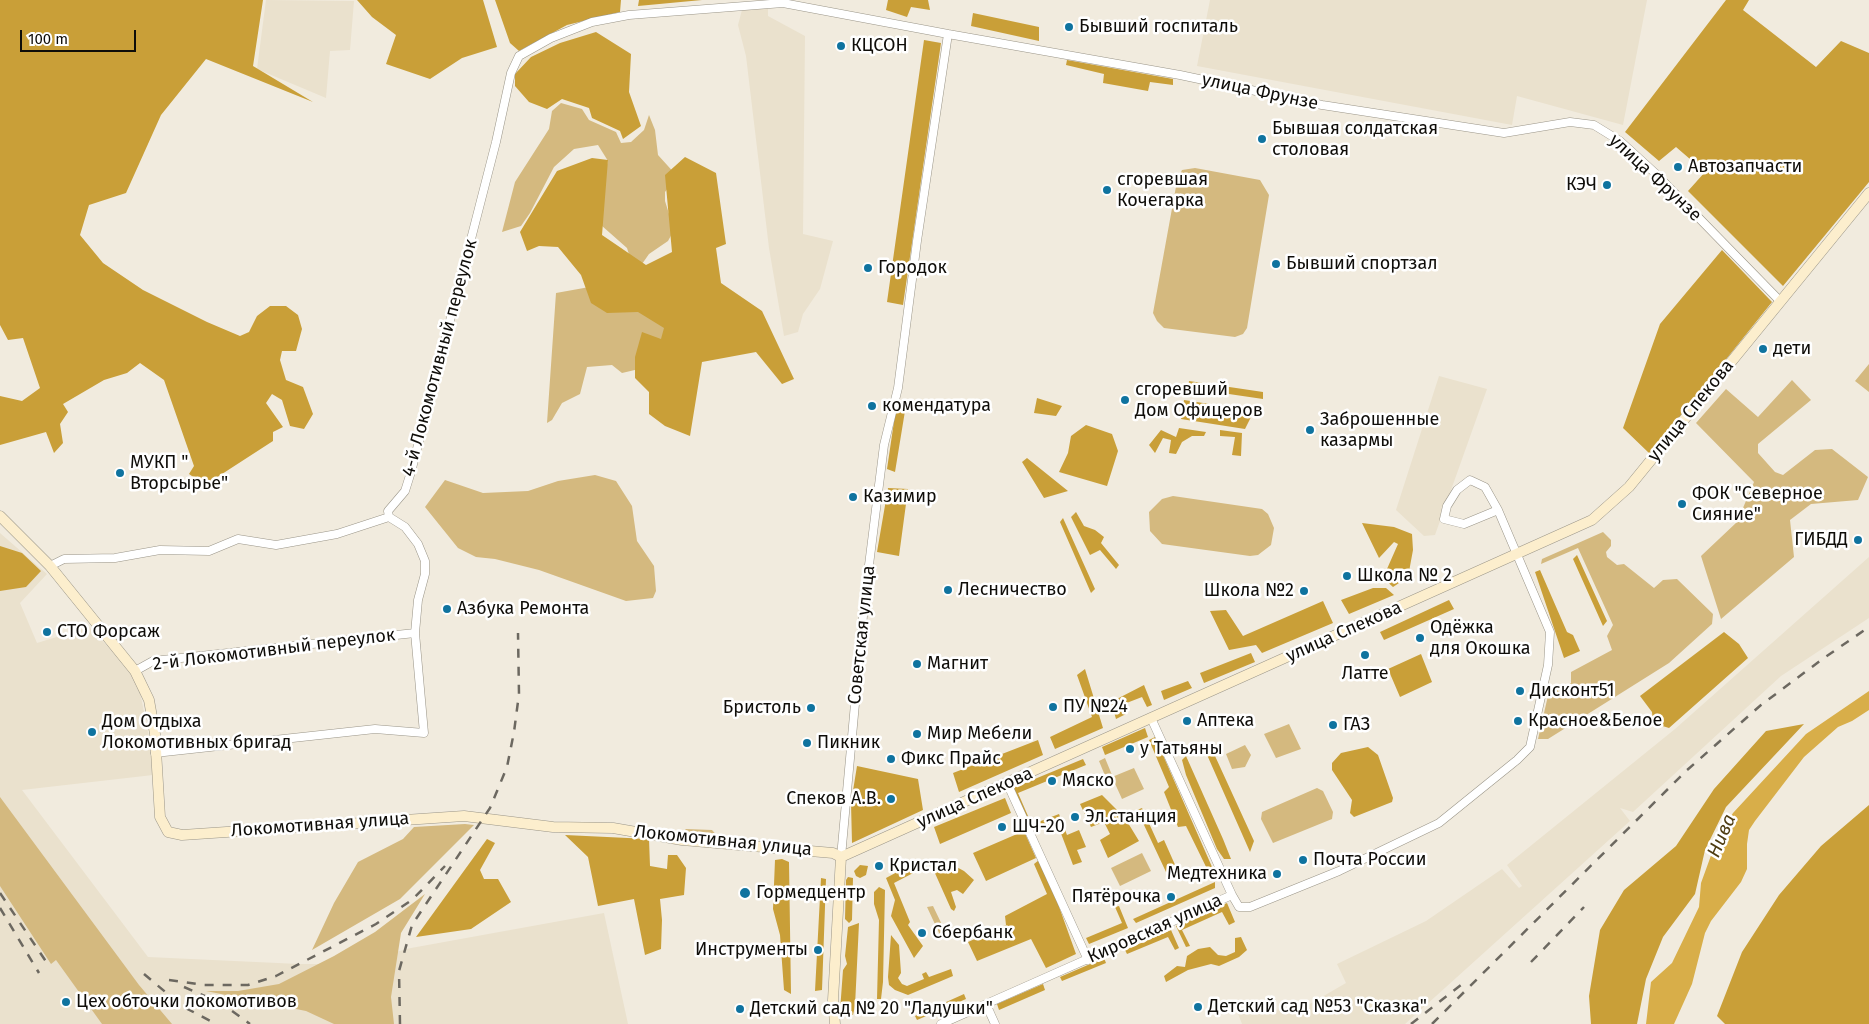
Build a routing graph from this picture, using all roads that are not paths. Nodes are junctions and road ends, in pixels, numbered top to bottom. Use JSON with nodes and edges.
{"nodes":[{"id":1,"x":948,"y":34,"type":"junction"},
{"id":2,"x":519,"y":56,"type":"joint"},
{"id":3,"x":1869,"y":193,"type":"edge"},
{"id":4,"x":1780,"y":301,"type":"junction"},
{"id":5,"x":1498,"y":510,"type":"junction"},
{"id":6,"x":0,"y":516,"type":"edge"},
{"id":7,"x":389,"y":517,"type":"junction"},
{"id":8,"x":1516,"y":554,"type":"junction"},
{"id":9,"x":50,"y":566,"type":"junction"},
{"id":10,"x":415,"y":633,"type":"junction"},
{"id":11,"x":135,"y":671,"type":"junction"},
{"id":12,"x":1151,"y":718,"type":"junction"},
{"id":13,"x":155,"y":753,"type":"junction"},
{"id":14,"x":1007,"y":783,"type":"junction"},
{"id":15,"x":841,"y":857,"type":"junction"},
{"id":16,"x":1232,"y":895,"type":"junction"},
{"id":17,"x":1088,"y":960,"type":"junction"},
{"id":18,"x":986,"y":1004,"type":"junction"},
{"id":19,"x":835,"y":1024,"type":"edge"},
{"id":20,"x":941,"y":1024,"type":"edge"},
{"id":21,"x":995,"y":1024,"type":"edge"}],
"edges":[{"from":1,"to":2,"type":"street","name":"улица Фрунзе"},
{"from":1,"to":4,"type":"street","name":"улица Фрунзе"},
{"from":1,"to":15,"type":"street","name":"Советская улица"},
{"from":2,"to":7,"type":"street","name":"4-й Локомотивный переулок"},
{"from":3,"to":4,"type":"main road","name":"улица Спекова"},
{"from":4,"to":8,"type":"main road","name":"улица Спекова"},
{"from":5,"to":5,"type":"street","name":"Кировская улица"},
{"from":5,"to":8,"type":"street","name":"Кировская улица"},
{"from":6,"to":9,"type":"main road","name":"Локомотивная улица"},
{"from":7,"to":9,"type":"street"},
{"from":7,"to":10,"type":"street"},
{"from":8,"to":12,"type":"main road","name":"улица Спекова"},
{"from":8,"to":16,"type":"street","name":"Кировская улица"},
{"from":9,"to":11,"type":"main road","name":"Локомотивная улица"},
{"from":10,"to":11,"type":"street","name":"2-й Локомотивный переулок"},
{"from":10,"to":13,"type":"street"},
{"from":11,"to":13,"type":"main road","name":"Локомотивная улица"},
{"from":12,"to":14,"type":"main road","name":"улица Спекова"},
{"from":12,"to":16,"type":"street"},
{"from":13,"to":15,"type":"main road","name":"Локомотивная улица"},
{"from":14,"to":15,"type":"main road","name":"улица Спекова"},
{"from":14,"to":17,"type":"street"},
{"from":15,"to":19,"type":"main road","name":"Советская улица"},
{"from":16,"to":17,"type":"street","name":"Кировская улица"},
{"from":17,"to":18,"type":"street","name":"Кировская улица"},
{"from":18,"to":20,"type":"street","name":"Кировская улица"},
{"from":18,"to":21,"type":"street"}]}
